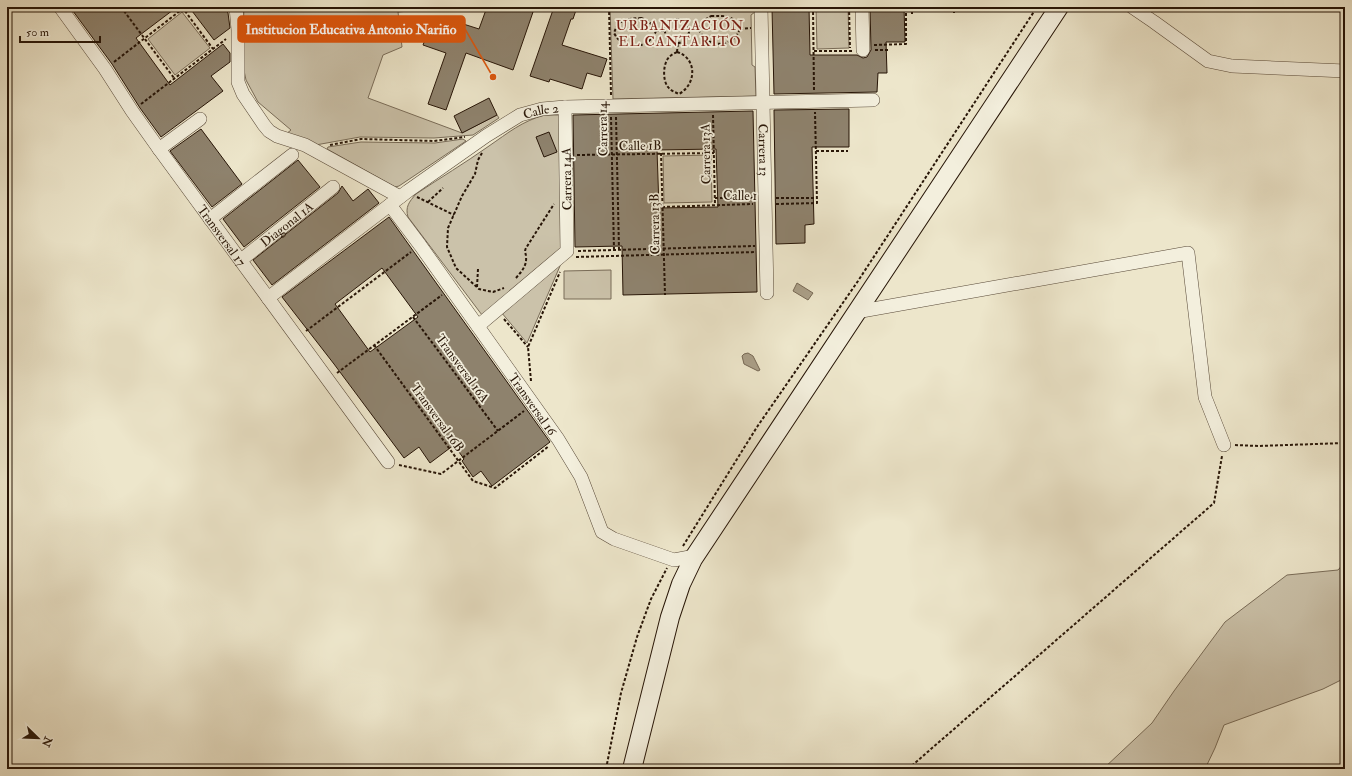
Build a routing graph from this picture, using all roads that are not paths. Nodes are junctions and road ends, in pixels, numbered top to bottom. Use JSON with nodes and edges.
{"nodes":[{"id":1,"x":60,"y":7,"type":"edge"},
{"id":2,"x":236,"y":7,"type":"edge"},
{"id":3,"x":761,"y":7,"type":"edge"},
{"id":4,"x":862,"y":7,"type":"edge"},
{"id":5,"x":1059,"y":7,"type":"edge"},
{"id":6,"x":1132,"y":7,"type":"edge"},
{"id":7,"x":859,"y":49,"type":"road end"},
{"id":8,"x":1345,"y":71,"type":"edge"},
{"id":9,"x":872,"y":100,"type":"dead end"},
{"id":10,"x":763,"y":103,"type":"junction"},
{"id":11,"x":565,"y":107,"type":"junction"},
{"id":12,"x":200,"y":119,"type":"dead end"},
{"id":13,"x":159,"y":149,"type":"junction"},
{"id":14,"x":292,"y":155,"type":"dead end"},
{"id":15,"x":333,"y":187,"type":"dead end"},
{"id":16,"x":400,"y":197,"type":"junction"},
{"id":17,"x":210,"y":219,"type":"junction"},
{"id":18,"x":241,"y":260,"type":"junction"},
{"id":19,"x":768,"y":293,"type":"dead end"},
{"id":20,"x":268,"y":298,"type":"junction"},
{"id":21,"x":856,"y":312,"type":"junction"},
{"id":22,"x":478,"y":326,"type":"junction"},
{"id":23,"x":1224,"y":445,"type":"road end"},
{"id":24,"x":388,"y":462,"type":"road end"},
{"id":25,"x":695,"y":556,"type":"junction"},
{"id":26,"x":674,"y":560,"type":"junction"},
{"id":27,"x":684,"y":577,"type":"junction"},
{"id":28,"x":632,"y":769,"type":"edge"}],
"edges":[{"from":1,"to":13,"type":"street","name":"Transversal 17"},
{"from":2,"to":16,"type":"street"},
{"from":3,"to":10,"type":"street","name":"Carrera 13"},
{"from":4,"to":7,"type":"street"},
{"from":5,"to":21,"type":"main road"},
{"from":6,"to":8,"type":"street"},
{"from":9,"to":10,"type":"street","name":"Calle 2"},
{"from":10,"to":11,"type":"street","name":"Calle 2"},
{"from":10,"to":19,"type":"street","name":"Carrera 13"},
{"from":11,"to":16,"type":"street","name":"Calle 2"},
{"from":11,"to":22,"type":"street","name":"Carrera 14A"},
{"from":12,"to":13,"type":"street"},
{"from":13,"to":17,"type":"street","name":"Transversal 17"},
{"from":14,"to":17,"type":"street"},
{"from":15,"to":18,"type":"street","name":"Diagonal 1A"},
{"from":16,"to":20,"type":"street","name":"Calle 2"},
{"from":16,"to":22,"type":"street","name":"Transversal 16"},
{"from":17,"to":18,"type":"street","name":"Transversal 17"},
{"from":18,"to":20,"type":"street","name":"Transversal 17"},
{"from":20,"to":24,"type":"street","name":"Transversal 17"},
{"from":21,"to":23,"type":"street"},
{"from":21,"to":25,"type":"main road"},
{"from":22,"to":26,"type":"street","name":"Transversal 16"},
{"from":25,"to":26,"type":"street"},
{"from":25,"to":27,"type":"main road"},
{"from":26,"to":27,"type":"street"},
{"from":27,"to":28,"type":"main road"}]}
